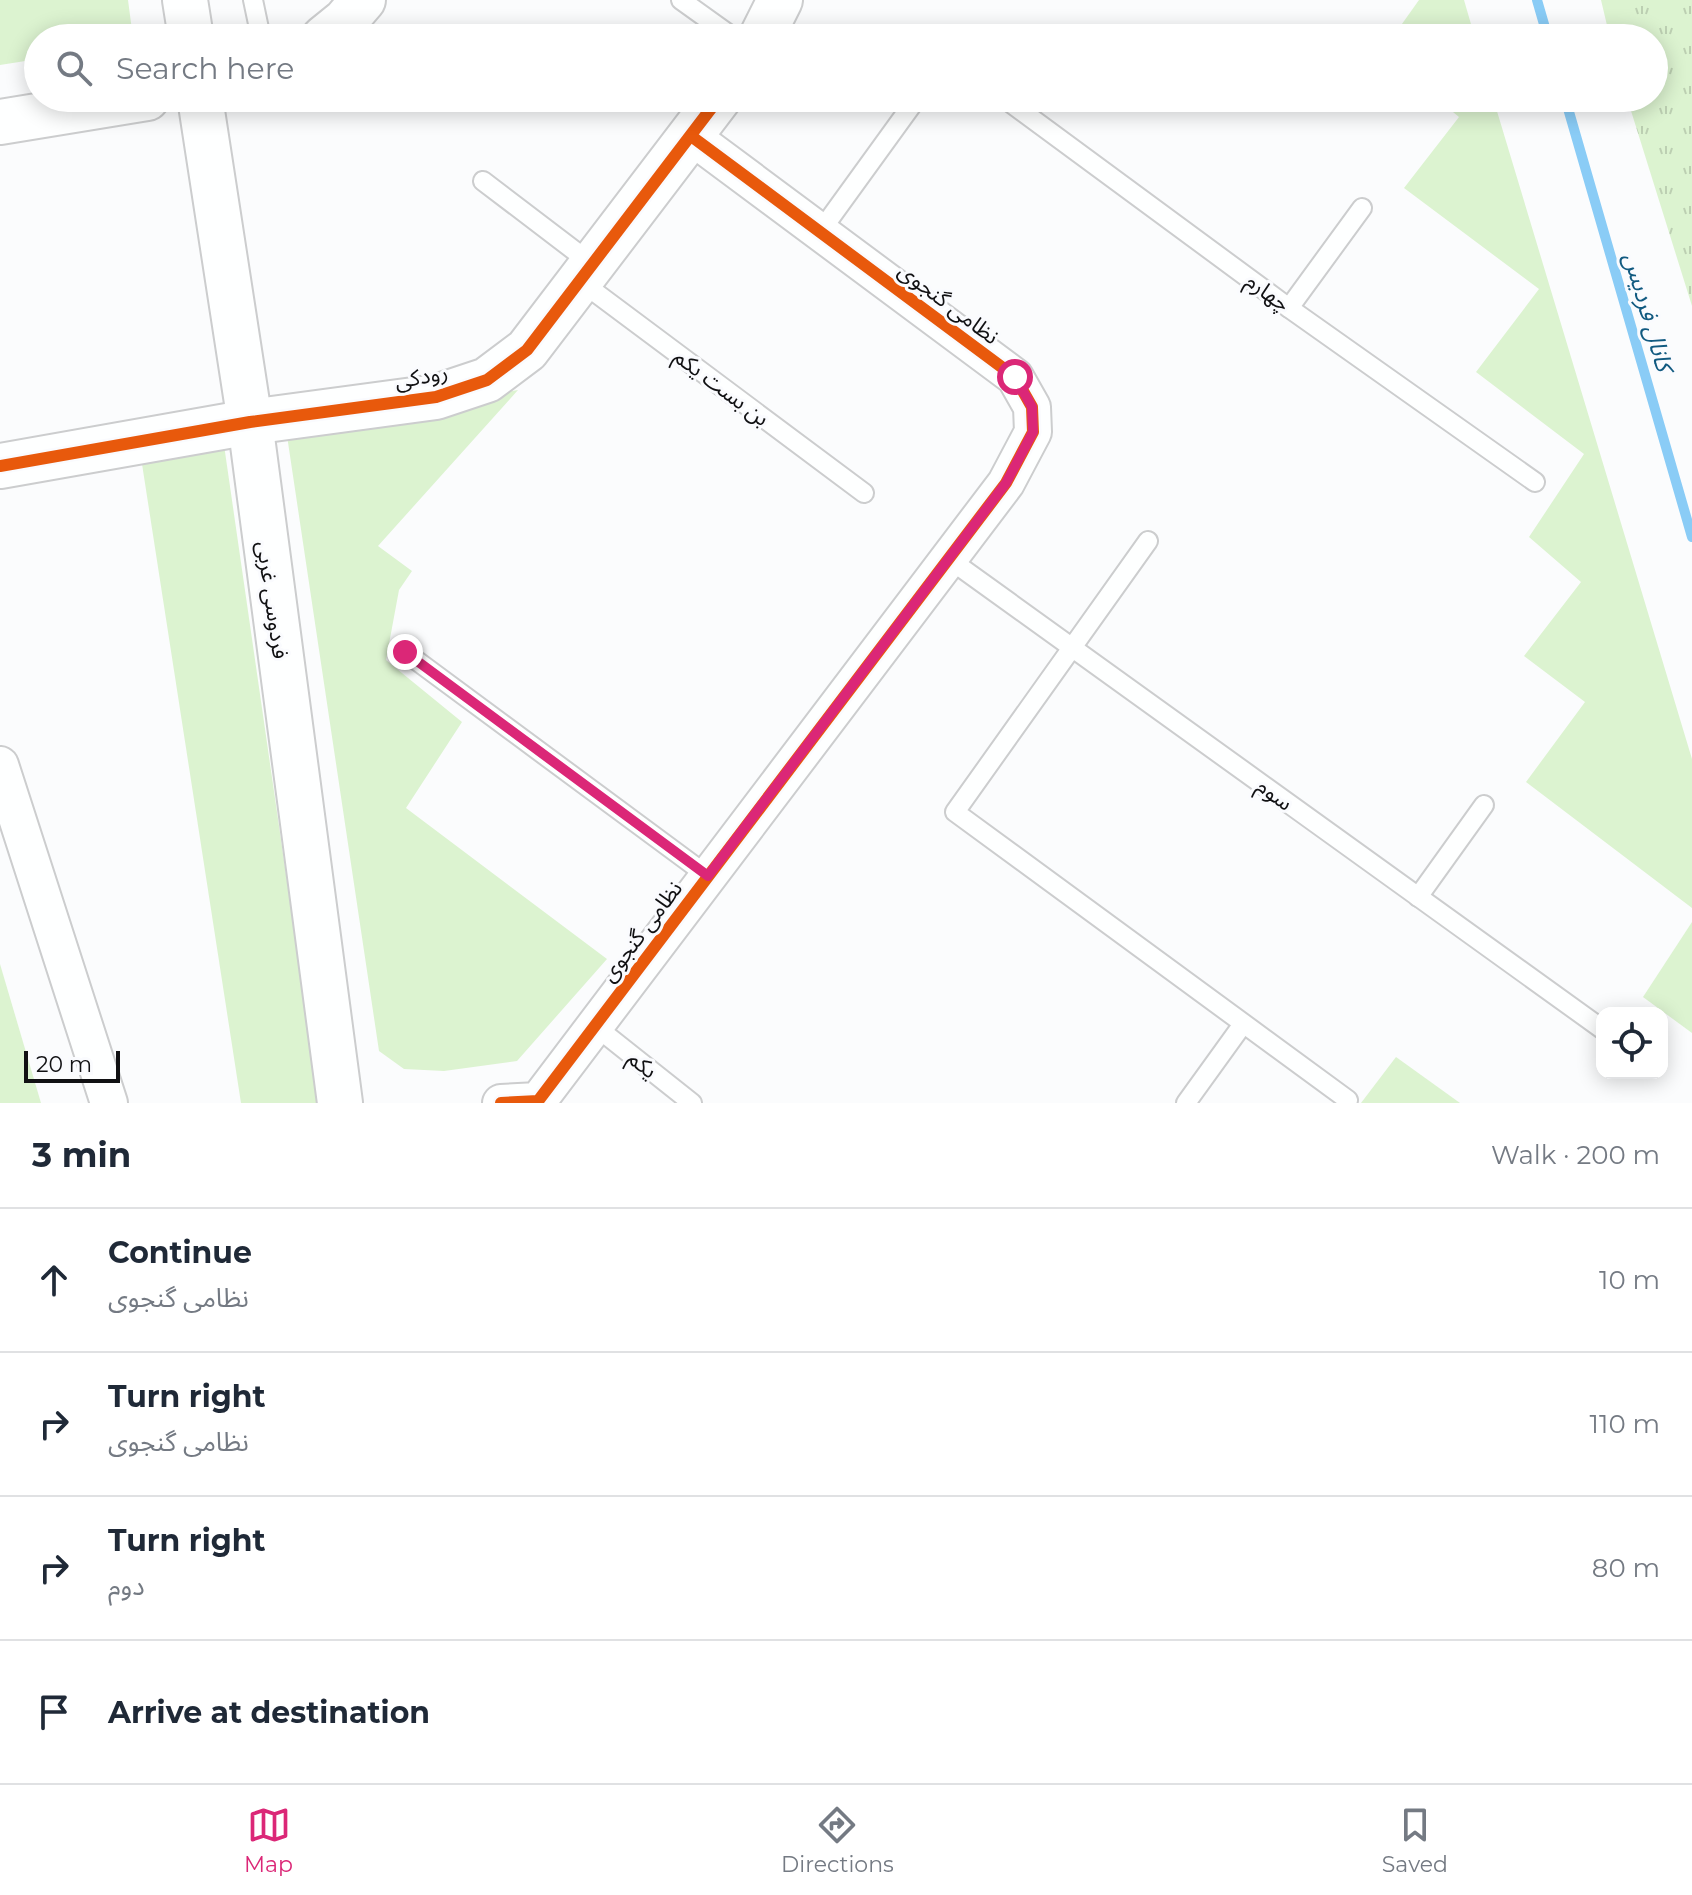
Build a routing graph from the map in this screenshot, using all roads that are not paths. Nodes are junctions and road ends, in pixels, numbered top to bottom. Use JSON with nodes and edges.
{"nodes":[{"id":1,"x":185,"y":0,"type":"edge"},
{"id":2,"x":253,"y":0,"type":"edge"},
{"id":3,"x":363,"y":0,"type":"edge"},
{"id":4,"x":681,"y":0,"type":"edge"},
{"id":5,"x":780,"y":0,"type":"edge"},
{"id":6,"x":189,"y":24,"type":"edge"},
{"id":7,"x":258,"y":24,"type":"edge"},
{"id":8,"x":341,"y":24,"type":"edge"},
{"id":9,"x":714,"y":24,"type":"edge"},
{"id":10,"x":768,"y":24,"type":"edge"},
{"id":11,"x":61,"y":112,"type":"edge"},
{"id":12,"x":202,"y":112,"type":"edge"},
{"id":13,"x":709,"y":112,"type":"edge"},
{"id":14,"x":907,"y":112,"type":"edge"},
{"id":15,"x":1023,"y":112,"type":"edge"},
{"id":16,"x":0,"y":122,"type":"edge"},
{"id":17,"x":691,"y":136,"type":"junction"},
{"id":18,"x":483,"y":181,"type":"dead end"},
{"id":19,"x":1362,"y":208,"type":"dead end"},
{"id":20,"x":820,"y":232,"type":"junction"},
{"id":21,"x":586,"y":273,"type":"junction"},
{"id":22,"x":1289,"y":308,"type":"junction"},
{"id":23,"x":250,"y":422,"type":"junction"},
{"id":24,"x":0,"y":466,"type":"edge"},
{"id":25,"x":1535,"y":482,"type":"dead end"},
{"id":26,"x":864,"y":493,"type":"dead end"},
{"id":27,"x":1148,"y":541,"type":"dead end"},
{"id":28,"x":949,"y":559,"type":"junction"},
{"id":29,"x":1073,"y":648,"type":"junction"},
{"id":30,"x":405,"y":652,"type":"dead end"},
{"id":31,"x":0,"y":765,"type":"edge"},
{"id":32,"x":1484,"y":805,"type":"dead end"},
{"id":33,"x":708,"y":876,"type":"junction"},
{"id":34,"x":1418,"y":897,"type":"junction"},
{"id":35,"x":1243,"y":1024,"type":"junction"},
{"id":36,"x":1596,"y":1025,"type":"edge"},
{"id":37,"x":595,"y":1026,"type":"junction"},
{"id":38,"x":1348,"y":1100,"type":"dead end"},
{"id":39,"x":109,"y":1103,"type":"edge"},
{"id":40,"x":340,"y":1103,"type":"edge"},
{"id":41,"x":501,"y":1103,"type":"edge"},
{"id":42,"x":692,"y":1103,"type":"edge"},
{"id":43,"x":1186,"y":1103,"type":"edge"}],
"edges":[{"from":1,"to":6,"type":"street"},
{"from":2,"to":7,"type":"lane"},
{"from":3,"to":8,"type":"street"},
{"from":4,"to":9,"type":"lane"},
{"from":5,"to":10,"type":"street"},
{"from":11,"to":16,"type":"street"},
{"from":12,"to":23,"type":"street","name":"فردوسی غربی"},
{"from":13,"to":17,"type":"street","name":"رودکی"},
{"from":14,"to":20,"type":"lane"},
{"from":15,"to":22,"type":"lane","name":"چهارم"},
{"from":17,"to":20,"type":"street","name":"نظامی گنجوی"},
{"from":17,"to":21,"type":"street","name":"رودکی"},
{"from":18,"to":21,"type":"lane","name":"بن بست یکم"},
{"from":19,"to":22,"type":"lane"},
{"from":20,"to":28,"type":"street","name":"نظامی گنجوی"},
{"from":21,"to":23,"type":"street","name":"رودکی"},
{"from":21,"to":26,"type":"lane","name":"بن بست یکم"},
{"from":22,"to":25,"type":"lane","name":"چهارم"},
{"from":23,"to":24,"type":"street","name":"رودکی"},
{"from":23,"to":40,"type":"street","name":"فردوسی غربی"},
{"from":27,"to":29,"type":"lane"},
{"from":28,"to":29,"type":"lane","name":"سوم"},
{"from":28,"to":33,"type":"street","name":"نظامی گنجوی"},
{"from":29,"to":34,"type":"lane","name":"سوم"},
{"from":29,"to":35,"type":"lane"},
{"from":30,"to":33,"type":"lane"},
{"from":31,"to":39,"type":"street"},
{"from":32,"to":34,"type":"lane"},
{"from":33,"to":37,"type":"street","name":"نظامی گنجوی"},
{"from":34,"to":36,"type":"lane","name":"سوم"},
{"from":35,"to":38,"type":"lane"},
{"from":35,"to":43,"type":"lane"},
{"from":37,"to":41,"type":"street","name":"نظامی گنجوی"},
{"from":37,"to":42,"type":"lane","name":"یکم"}]}
